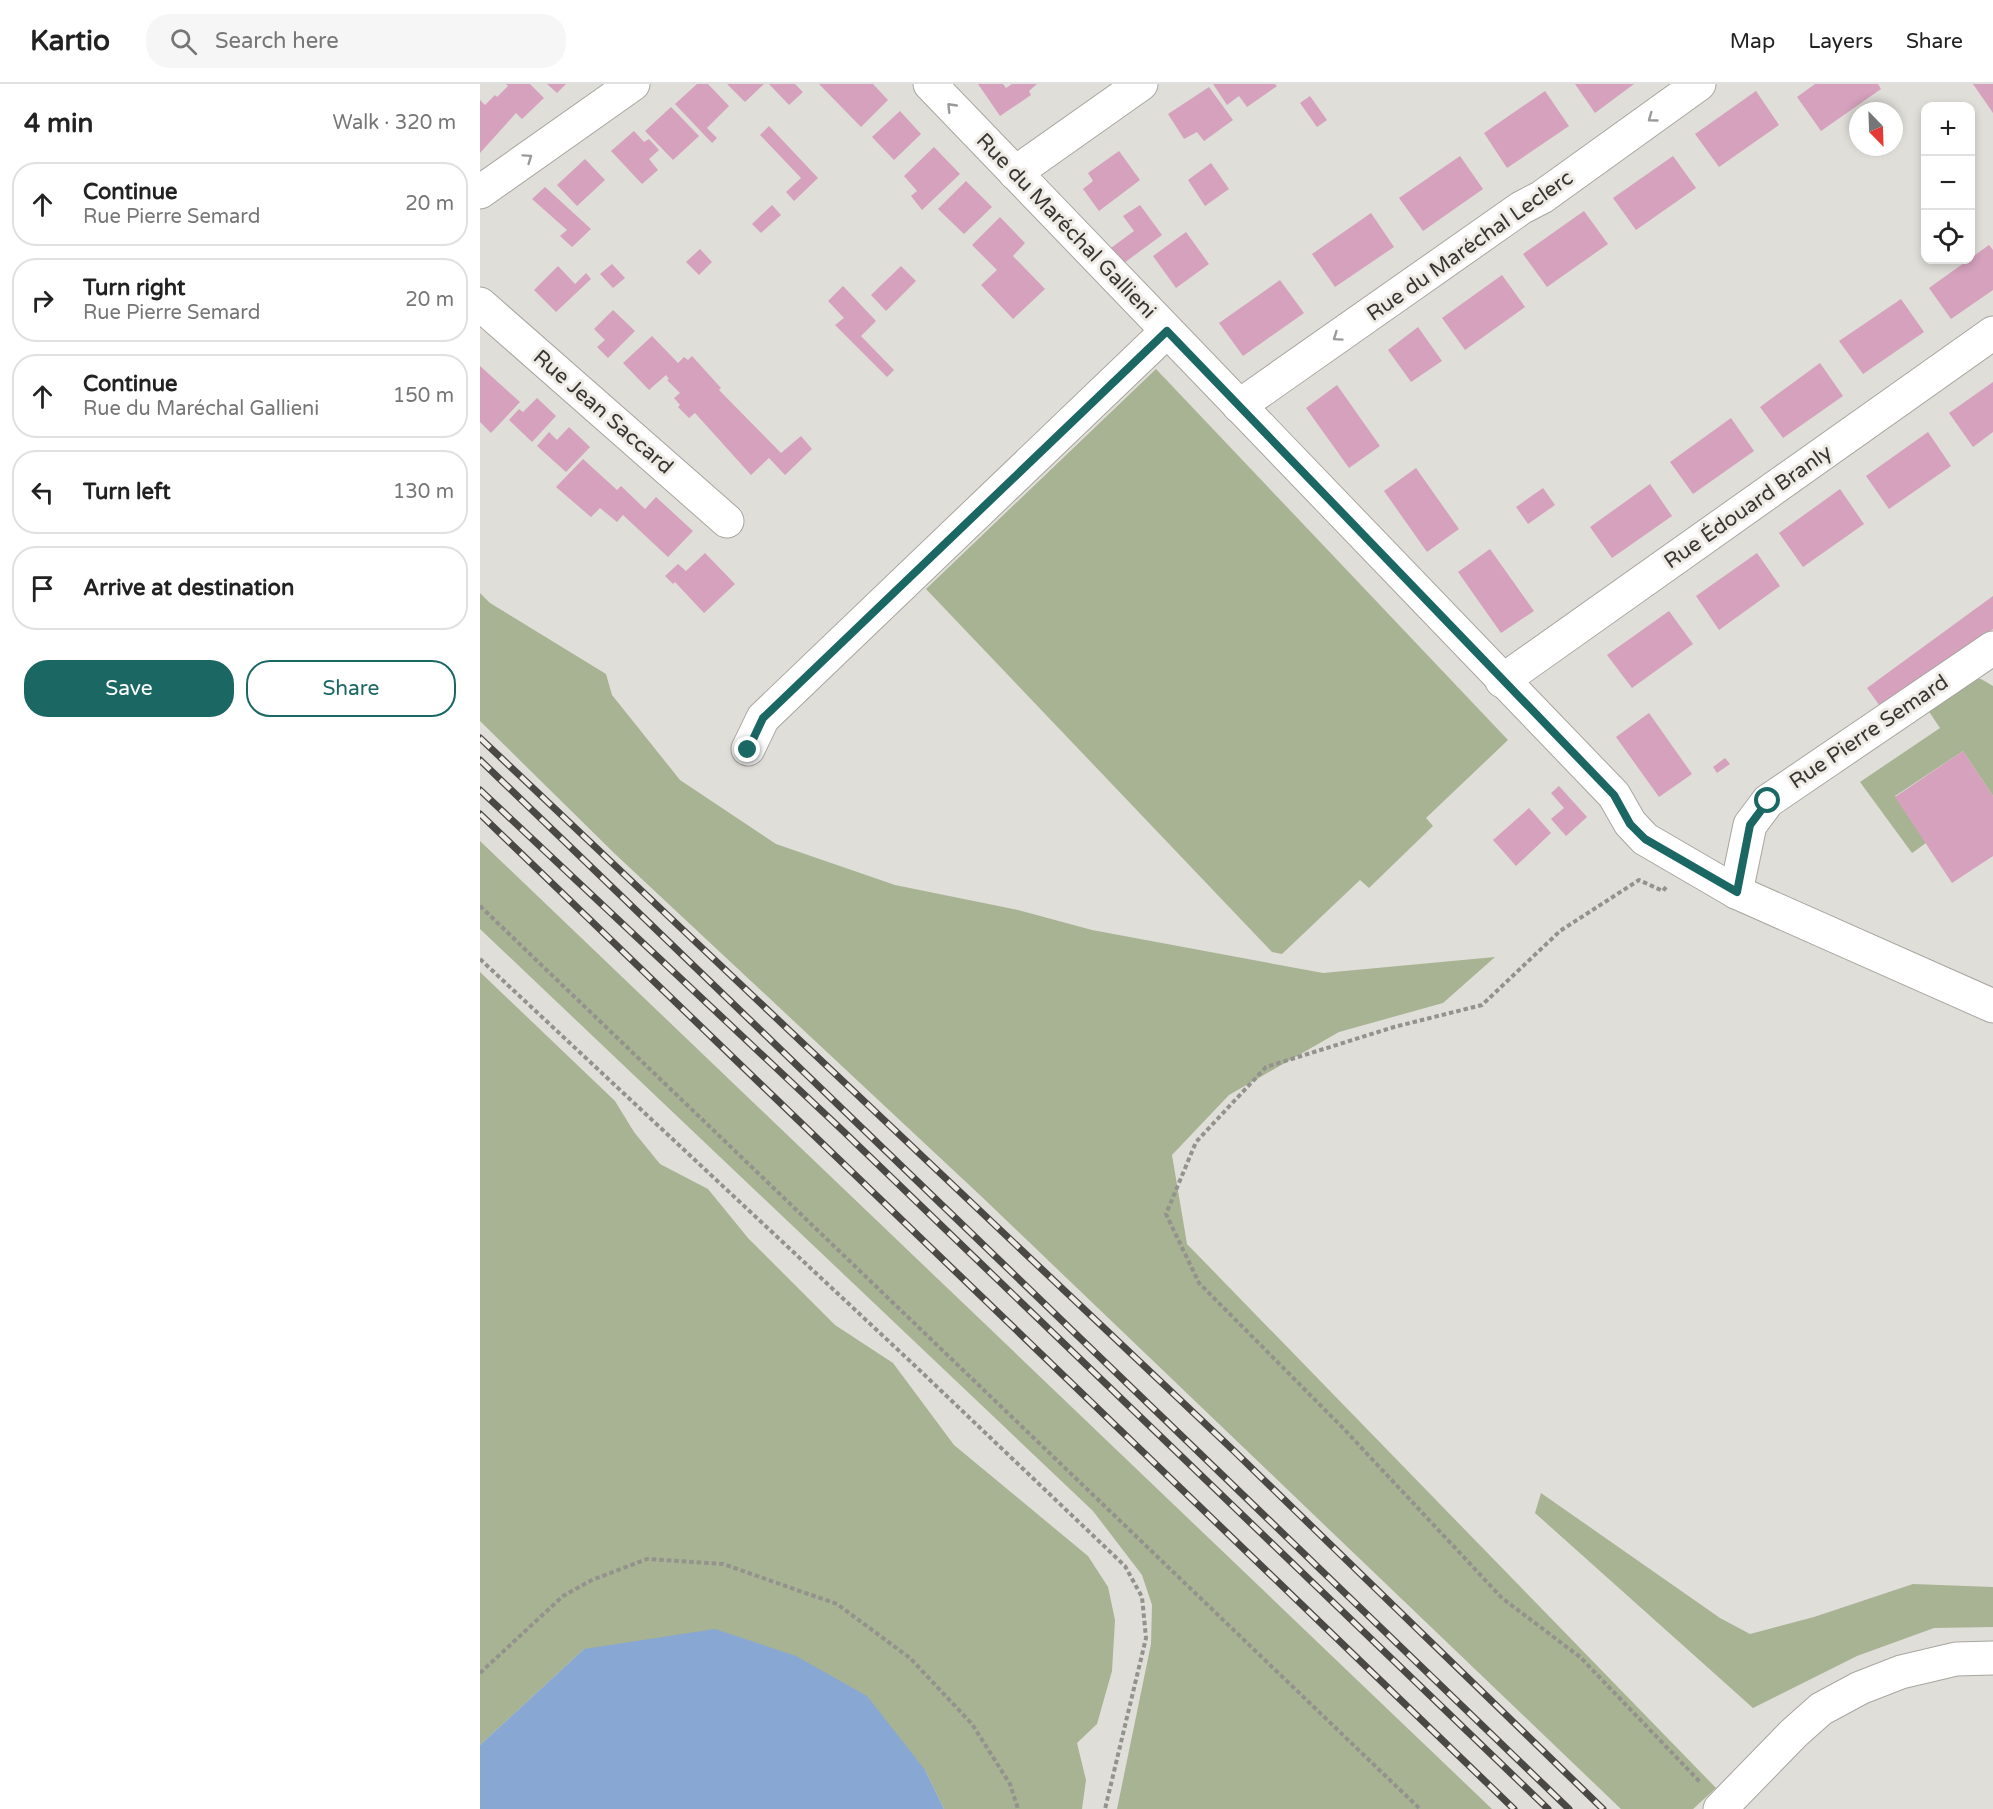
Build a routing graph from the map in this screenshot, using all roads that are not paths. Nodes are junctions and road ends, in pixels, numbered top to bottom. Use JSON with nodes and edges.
{"nodes":[{"id":1,"x":633,"y":84,"type":"edge"},
{"id":2,"x":930,"y":84,"type":"edge"},
{"id":3,"x":1141,"y":84,"type":"edge"},
{"id":4,"x":1699,"y":84,"type":"edge"},
{"id":5,"x":1014,"y":173,"type":"junction"},
{"id":6,"x":480,"y":192,"type":"edge"},
{"id":7,"x":480,"y":304,"type":"edge"},
{"id":8,"x":1167,"y":331,"type":"junction"},
{"id":9,"x":1993,"y":333,"type":"edge"},
{"id":10,"x":1239,"y":406,"type":"junction"},
{"id":11,"x":727,"y":520,"type":"dead end"},
{"id":12,"x":1993,"y":648,"type":"edge"},
{"id":13,"x":1502,"y":681,"type":"junction"},
{"id":14,"x":748,"y":750,"type":"dead end"},
{"id":15,"x":1737,"y":892,"type":"junction"},
{"id":16,"x":1993,"y":1006,"type":"edge"},
{"id":17,"x":1993,"y":1658,"type":"edge"},
{"id":18,"x":1717,"y":1798,"type":"edge"}],
"edges":[{"from":6,"to":1,"type":"street","one_way":true},
{"from":5,"to":2,"type":"street","name":"Rue du Maréchal Gallieni","one_way":true},
{"from":3,"to":5,"type":"street"},
{"from":4,"to":10,"type":"street","name":"Rue du Maréchal Leclerc","one_way":true},
{"from":5,"to":8,"type":"street","name":"Rue du Maréchal Gallieni"},
{"from":7,"to":11,"type":"street","name":"Rue Jean Saccard"},
{"from":8,"to":10,"type":"street","name":"Rue du Maréchal Gallieni"},
{"from":8,"to":14,"type":"street"},
{"from":9,"to":13,"type":"street","name":"Rue Édouard Branly"},
{"from":10,"to":13,"type":"street","name":"Rue du Maréchal Gallieni"},
{"from":12,"to":15,"type":"street","name":"Rue Pierre Semard"},
{"from":13,"to":15,"type":"street","name":"Rue du Maréchal Gallieni"},
{"from":15,"to":16,"type":"street"},
{"from":17,"to":18,"type":"street"}]}
